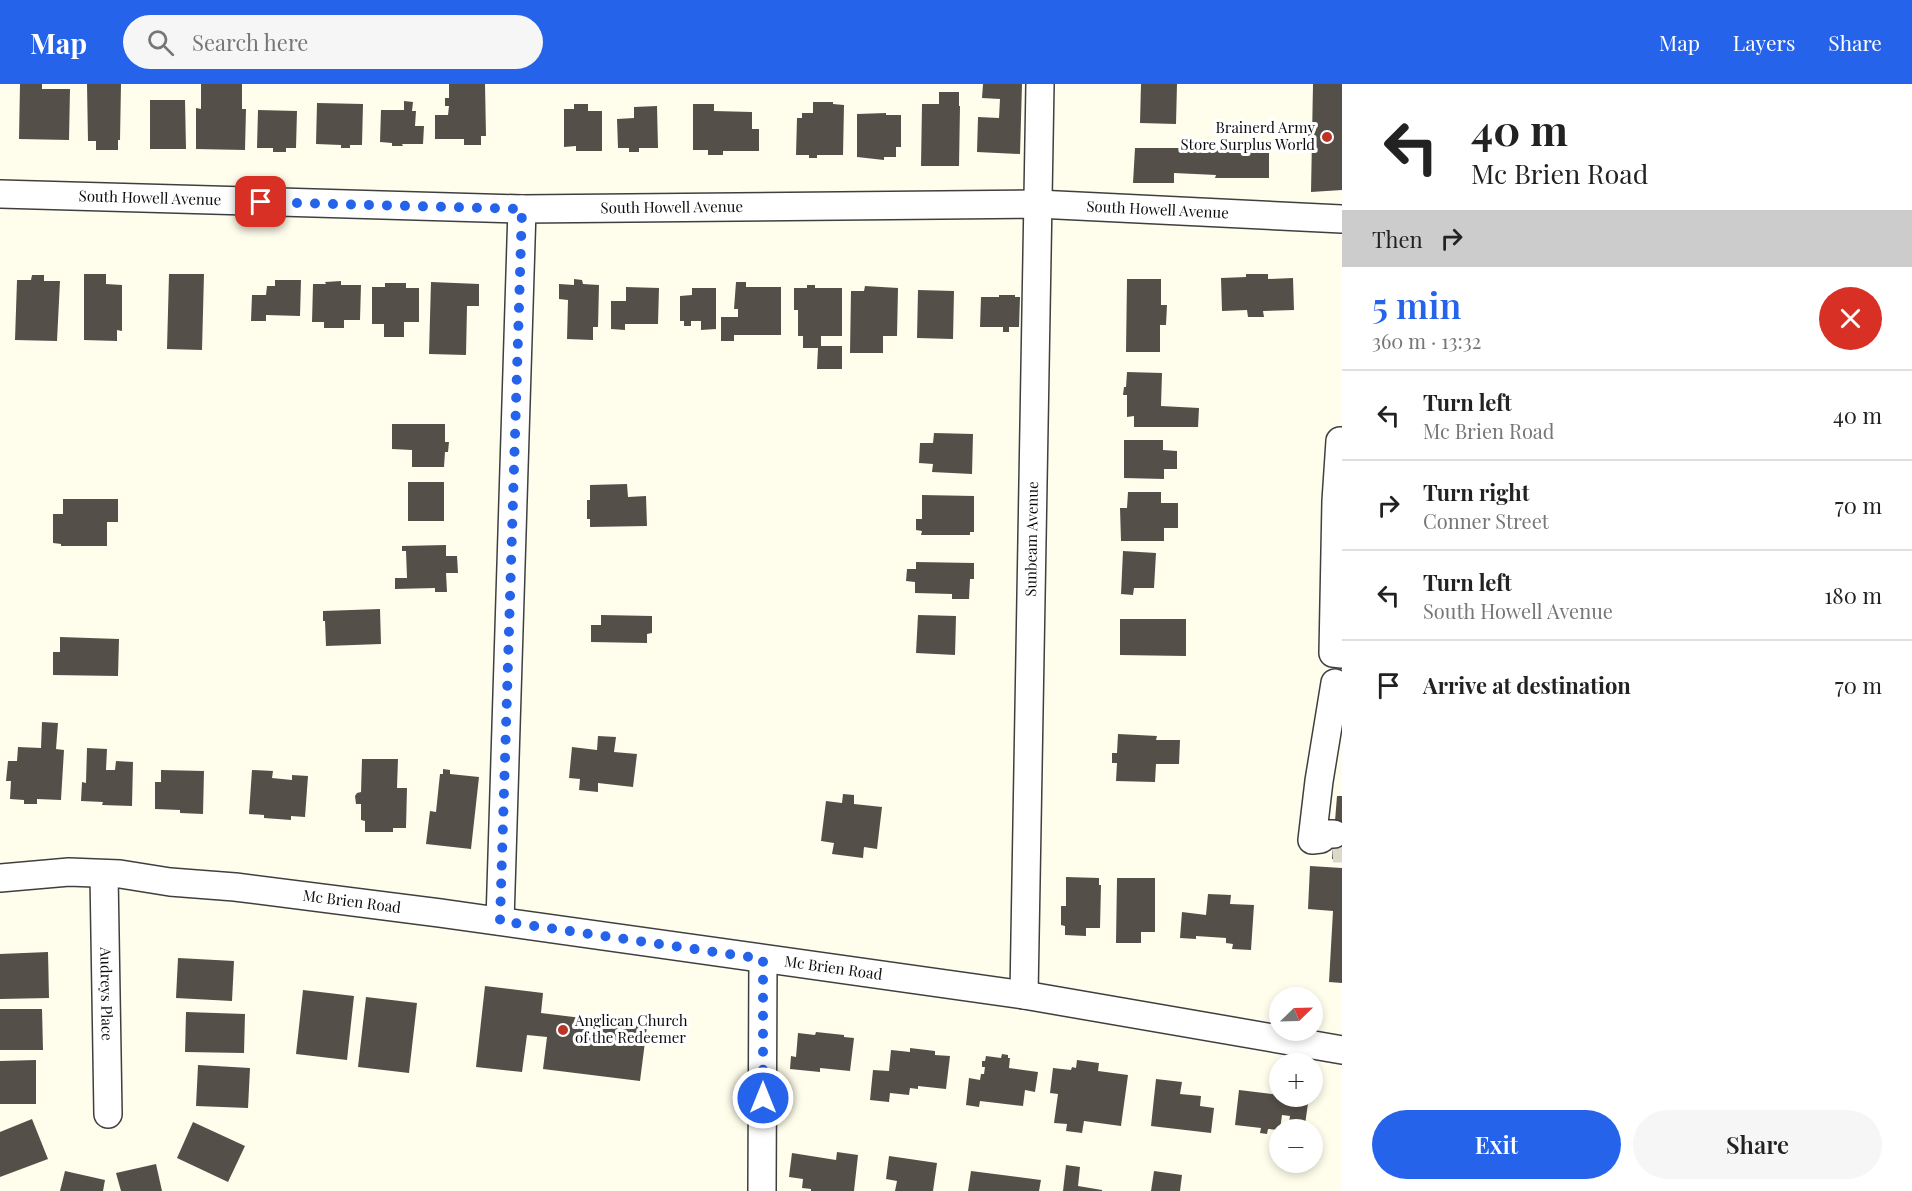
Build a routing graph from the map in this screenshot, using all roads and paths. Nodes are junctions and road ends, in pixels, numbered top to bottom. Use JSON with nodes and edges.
{"nodes":[{"id":1,"x":1040,"y":84,"type":"edge"},
{"id":2,"x":0,"y":194,"type":"edge"},
{"id":3,"x":1037,"y":204,"type":"junction"},
{"id":4,"x":522,"y":209,"type":"junction"},
{"id":5,"x":1342,"y":219,"type":"edge"},
{"id":6,"x":1342,"y":441,"type":"edge"},
{"id":7,"x":1342,"y":654,"type":"edge"},
{"id":8,"x":1335,"y":683,"type":"dead end"},
{"id":9,"x":1330,"y":781,"type":"edge"},
{"id":10,"x":1329,"y":841,"type":"dead end"},
{"id":11,"x":104,"y":874,"type":"junction"},
{"id":12,"x":0,"y":878,"type":"edge"},
{"id":13,"x":500,"y":921,"type":"junction"},
{"id":14,"x":763,"y":959,"type":"junction"},
{"id":15,"x":1024,"y":994,"type":"junction"},
{"id":16,"x":1342,"y":1050,"type":"edge"},
{"id":17,"x":108,"y":1114,"type":"dead end"},
{"id":18,"x":762,"y":1191,"type":"edge"}],
"edges":[{"from":1,"to":3,"type":"street","name":"Sunbeam Avenue"},
{"from":2,"to":4,"type":"street","name":"South Howell Avenue"},
{"from":3,"to":4,"type":"street","name":"South Howell Avenue"},
{"from":3,"to":5,"type":"street","name":"South Howell Avenue"},
{"from":3,"to":15,"type":"street","name":"Sunbeam Avenue"},
{"from":4,"to":13,"type":"street"},
{"from":6,"to":7,"type":"street"},
{"from":8,"to":9,"type":"street"},
{"from":9,"to":10,"type":"street"},
{"from":11,"to":12,"type":"street","name":"Mc Brien Road"},
{"from":11,"to":13,"type":"street","name":"Mc Brien Road"},
{"from":11,"to":17,"type":"street","name":"Audreys Place"},
{"from":13,"to":14,"type":"street","name":"Mc Brien Road"},
{"from":14,"to":15,"type":"street","name":"Mc Brien Road"},
{"from":14,"to":18,"type":"street"},
{"from":15,"to":16,"type":"street","name":"Mc Brien Road"}]}
